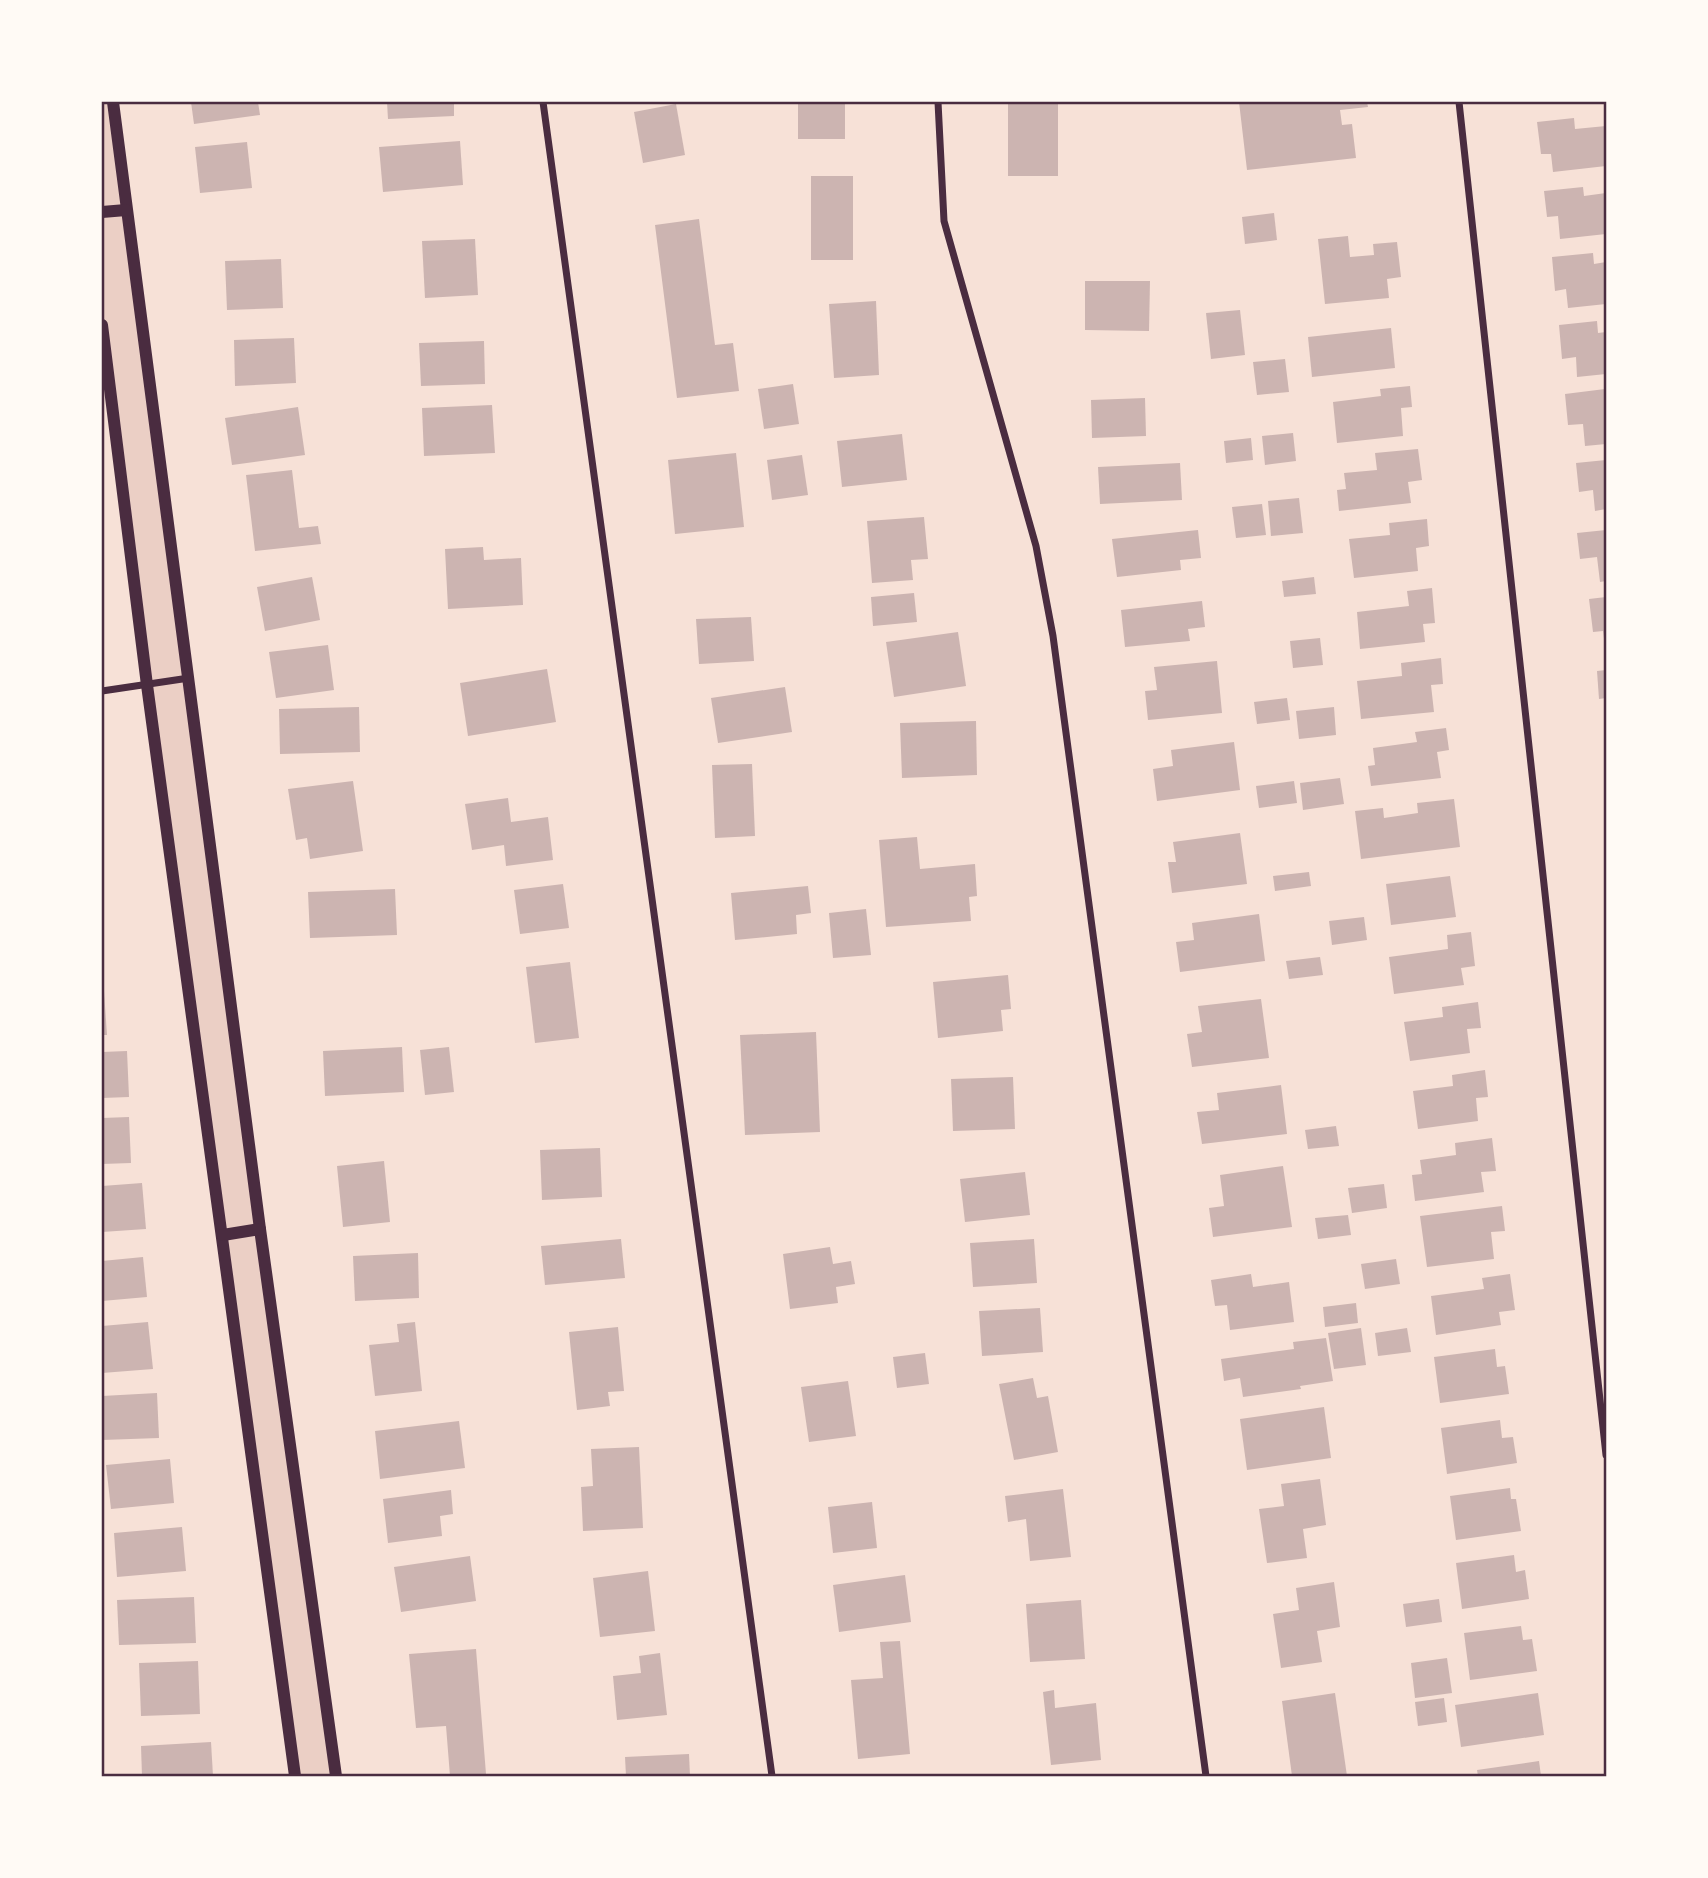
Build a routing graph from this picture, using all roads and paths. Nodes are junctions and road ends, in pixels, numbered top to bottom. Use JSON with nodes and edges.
{"nodes":[{"id":1,"x":113,"y":102,"type":"edge"},
{"id":2,"x":543,"y":102,"type":"edge"},
{"id":3,"x":939,"y":102,"type":"edge"},
{"id":4,"x":1459,"y":102,"type":"edge"},
{"id":5,"x":126,"y":210,"type":"junction"},
{"id":6,"x":102,"y":212,"type":"edge"},
{"id":7,"x":102,"y":325,"type":"edge"},
{"id":8,"x":189,"y":678,"type":"junction"},
{"id":9,"x":148,"y":685,"type":"junction"},
{"id":10,"x":102,"y":691,"type":"edge"},
{"id":11,"x":260,"y":1228,"type":"junction"},
{"id":12,"x":222,"y":1235,"type":"junction"},
{"id":13,"x":1606,"y":1455,"type":"edge"},
{"id":14,"x":295,"y":1776,"type":"edge"},
{"id":15,"x":336,"y":1776,"type":"edge"},
{"id":16,"x":772,"y":1776,"type":"edge"},
{"id":17,"x":1206,"y":1776,"type":"edge"}],
"edges":[{"from":1,"to":5,"type":"street"},
{"from":2,"to":16,"type":"street"},
{"from":3,"to":17,"type":"street"},
{"from":4,"to":13,"type":"street"},
{"from":5,"to":6,"type":"street"},
{"from":5,"to":8,"type":"street"},
{"from":7,"to":9,"type":"street"},
{"from":8,"to":9,"type":"street"},
{"from":8,"to":11,"type":"street"},
{"from":9,"to":10,"type":"street"},
{"from":9,"to":12,"type":"street"},
{"from":11,"to":12,"type":"street"},
{"from":11,"to":15,"type":"street"},
{"from":12,"to":14,"type":"street"}]}
